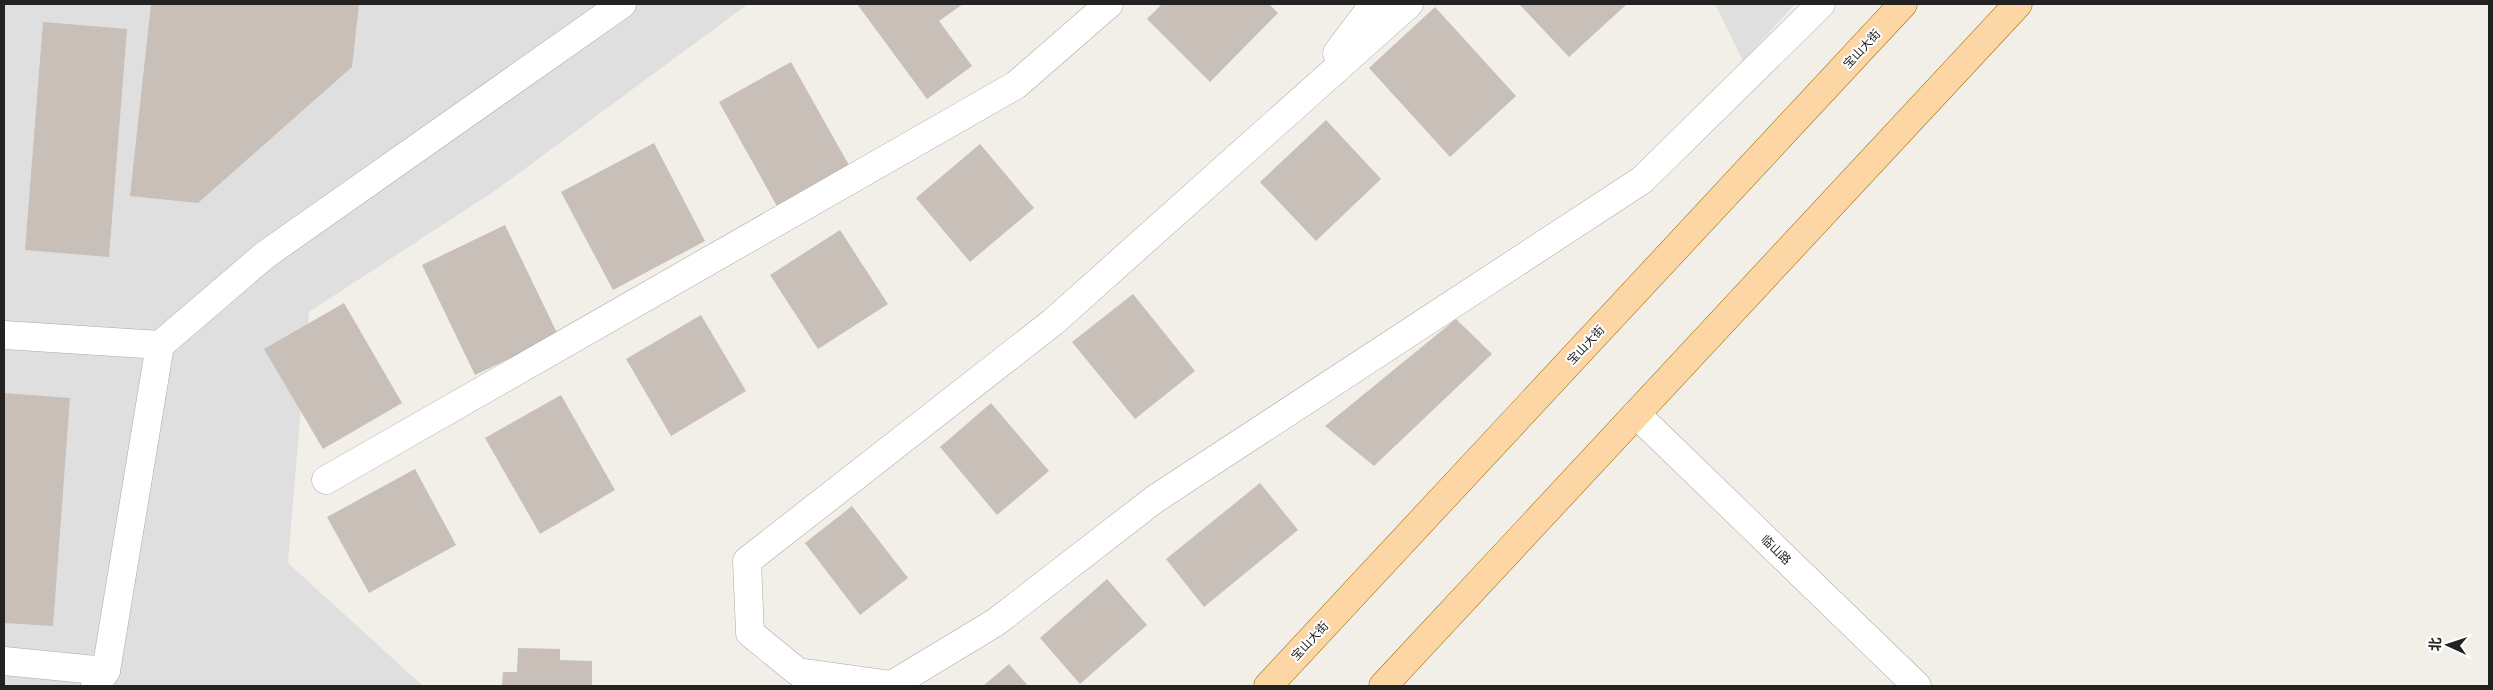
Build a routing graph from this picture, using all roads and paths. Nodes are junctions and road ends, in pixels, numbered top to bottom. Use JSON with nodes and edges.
{"nodes":[{"id":1,"x":622,"y":4,"type":"edge"},
{"id":2,"x":1109,"y":4,"type":"edge"},
{"id":3,"x":1374,"y":4,"type":"edge"},
{"id":4,"x":1409,"y":4,"type":"edge"},
{"id":5,"x":1821,"y":4,"type":"edge"},
{"id":6,"x":1903,"y":4,"type":"edge"},
{"id":7,"x":2018,"y":4,"type":"edge"},
{"id":8,"x":1300,"y":102,"type":"junction"},
{"id":9,"x":4,"y":335,"type":"edge"},
{"id":10,"x":160,"y":345,"type":"junction"},
{"id":11,"x":1636,"y":414,"type":"junction"},
{"id":12,"x":326,"y":480,"type":"dead end"},
{"id":13,"x":4,"y":661,"type":"edge"},
{"id":14,"x":100,"y":678,"type":"edge"},
{"id":15,"x":1268,"y":686,"type":"edge"},
{"id":16,"x":1383,"y":686,"type":"edge"},
{"id":17,"x":1917,"y":686,"type":"edge"}],
"edges":[{"from":1,"to":10,"type":"street"},
{"from":2,"to":12,"type":"street"},
{"from":3,"to":8,"type":"street"},
{"from":4,"to":8,"type":"street"},
{"from":5,"to":8,"type":"street"},
{"from":6,"to":15,"type":"main road","name":"宝山大街"},
{"from":7,"to":11,"type":"main road"},
{"from":9,"to":10,"type":"street"},
{"from":10,"to":14,"type":"street"},
{"from":11,"to":16,"type":"main road"},
{"from":11,"to":17,"type":"street","name":"临山路"},
{"from":13,"to":14,"type":"street"}]}
